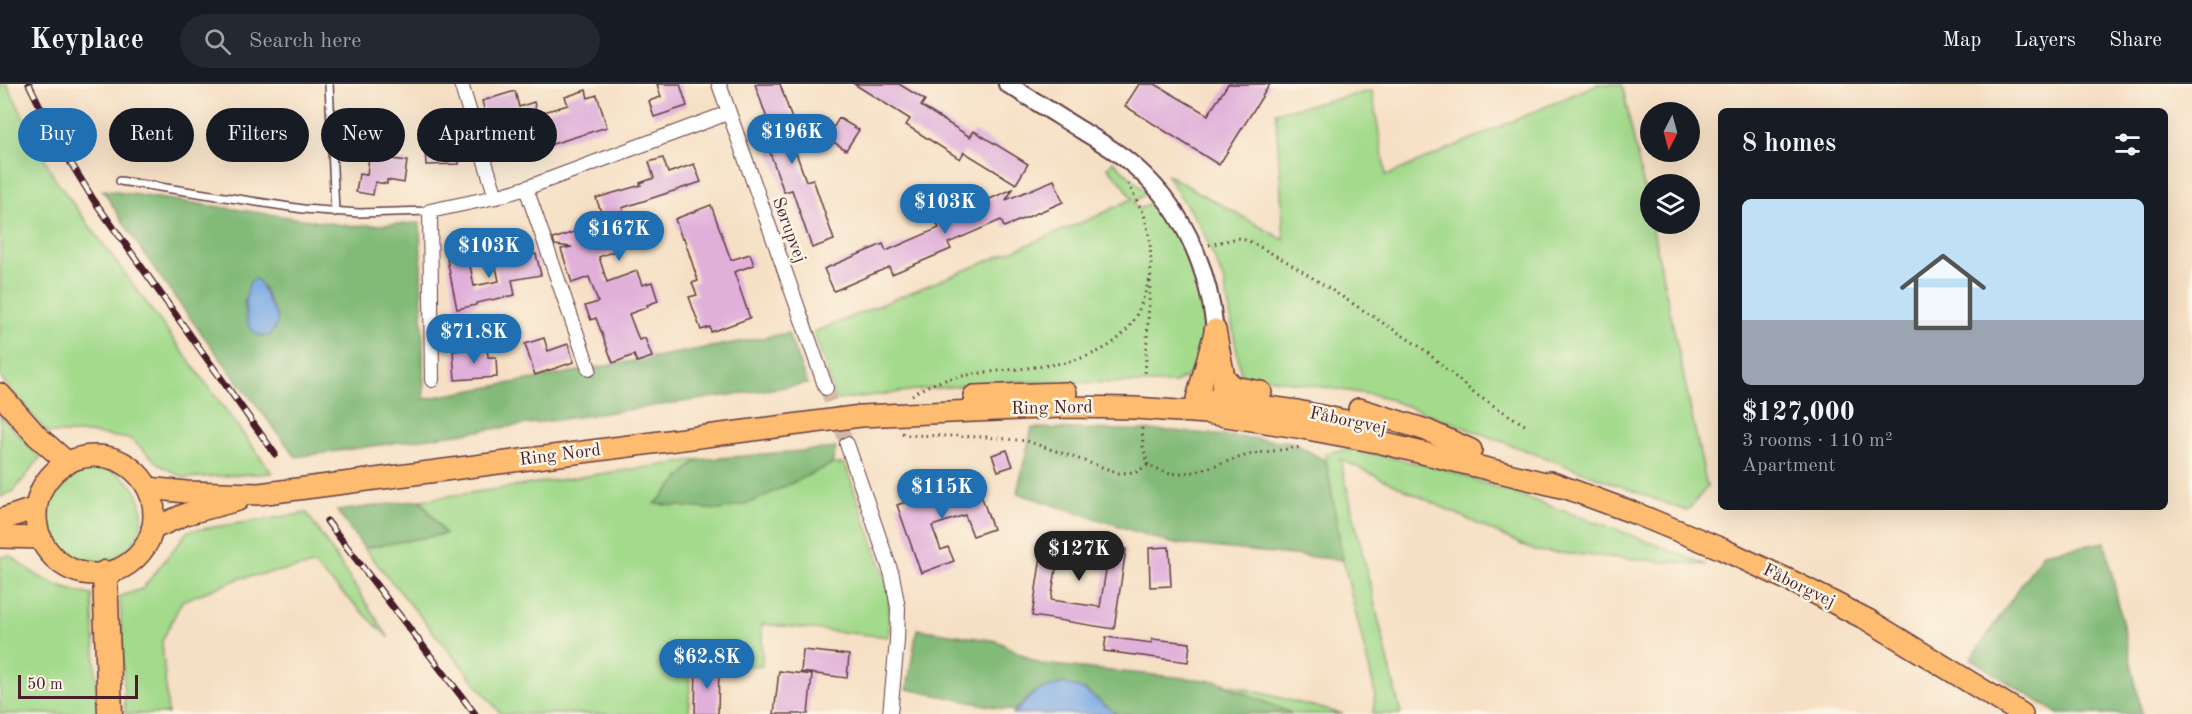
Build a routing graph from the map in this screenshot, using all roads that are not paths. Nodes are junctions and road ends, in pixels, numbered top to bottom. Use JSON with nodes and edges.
{"nodes":[{"id":1,"x":329,"y":84,"type":"edge"},
{"id":2,"x":461,"y":84,"type":"edge"},
{"id":3,"x":718,"y":84,"type":"edge"},
{"id":4,"x":1007,"y":84,"type":"edge"},
{"id":5,"x":728,"y":113,"type":"junction"},
{"id":6,"x":120,"y":181,"type":"dead end"},
{"id":7,"x":526,"y":188,"type":"junction"},
{"id":8,"x":496,"y":197,"type":"junction"},
{"id":9,"x":430,"y":211,"type":"junction"},
{"id":10,"x":335,"y":212,"type":"junction"},
{"id":11,"x":1215,"y":330,"type":"junction"},
{"id":12,"x":589,"y":369,"type":"dead end"},
{"id":13,"x":1224,"y":378,"type":"junction"},
{"id":14,"x":432,"y":380,"type":"dead end"},
{"id":15,"x":826,"y":388,"type":"tunnel mouth"},
{"id":16,"x":0,"y":394,"type":"edge"},
{"id":17,"x":1208,"y":404,"type":"junction"},
{"id":18,"x":861,"y":416,"type":"junction"},
{"id":19,"x":847,"y":444,"type":"tunnel mouth"},
{"id":20,"x":1471,"y":450,"type":"junction"},
{"id":21,"x":68,"y":463,"type":"junction"},
{"id":22,"x":1562,"y":487,"type":"junction"},
{"id":23,"x":148,"y":488,"type":"junction"},
{"id":24,"x":259,"y":494,"type":"junction"},
{"id":25,"x":36,"y":508,"type":"junction"},
{"id":26,"x":0,"y":520,"type":"edge"},
{"id":27,"x":152,"y":530,"type":"junction"},
{"id":28,"x":0,"y":537,"type":"edge"},
{"id":29,"x":41,"y":538,"type":"junction"},
{"id":30,"x":105,"y":573,"type":"junction"},
{"id":31,"x":110,"y":714,"type":"edge"},
{"id":32,"x":890,"y":714,"type":"edge"},
{"id":33,"x":2022,"y":714,"type":"edge"}],
"edges":[{"from":1,"to":10,"type":"lane"},
{"from":2,"to":8,"type":"street"},
{"from":3,"to":5,"type":"street","name":"Sørupvej"},
{"from":4,"to":11,"type":"street"},
{"from":5,"to":7,"type":"street"},
{"from":5,"to":15,"type":"street","name":"Sørupvej"},
{"from":6,"to":10,"type":"lane"},
{"from":7,"to":8,"type":"street"},
{"from":7,"to":12,"type":"street"},
{"from":8,"to":9,"type":"street"},
{"from":9,"to":10,"type":"lane"},
{"from":9,"to":14,"type":"street"},
{"from":11,"to":13,"type":"main road"},
{"from":11,"to":17,"type":"main road"},
{"from":13,"to":17,"type":"main road"},
{"from":13,"to":20,"type":"main road"},
{"from":16,"to":21,"type":"main road"},
{"from":17,"to":18,"type":"main road","name":"Ring Nord"},
{"from":17,"to":18,"type":"main road","name":"Ring Nord"},
{"from":17,"to":20,"type":"main road","name":"Fåborgvej"},
{"from":17,"to":22,"type":"main road","name":"Fåborgvej"},
{"from":18,"to":24,"type":"main road","name":"Ring Nord"},
{"from":19,"to":32,"type":"street"},
{"from":20,"to":22,"type":"main road","name":"Fåborgvej"},
{"from":21,"to":23,"type":"main road"},
{"from":21,"to":25,"type":"main road"},
{"from":22,"to":33,"type":"main road","name":"Fåborgvej"},
{"from":23,"to":24,"type":"main road","name":"Ring Nord"},
{"from":23,"to":27,"type":"main road"},
{"from":24,"to":27,"type":"main road","name":"Ring Nord"},
{"from":25,"to":26,"type":"main road"},
{"from":25,"to":29,"type":"main road"},
{"from":27,"to":30,"type":"main road"},
{"from":28,"to":29,"type":"main road"},
{"from":29,"to":30,"type":"main road"},
{"from":30,"to":31,"type":"highway"}]}
